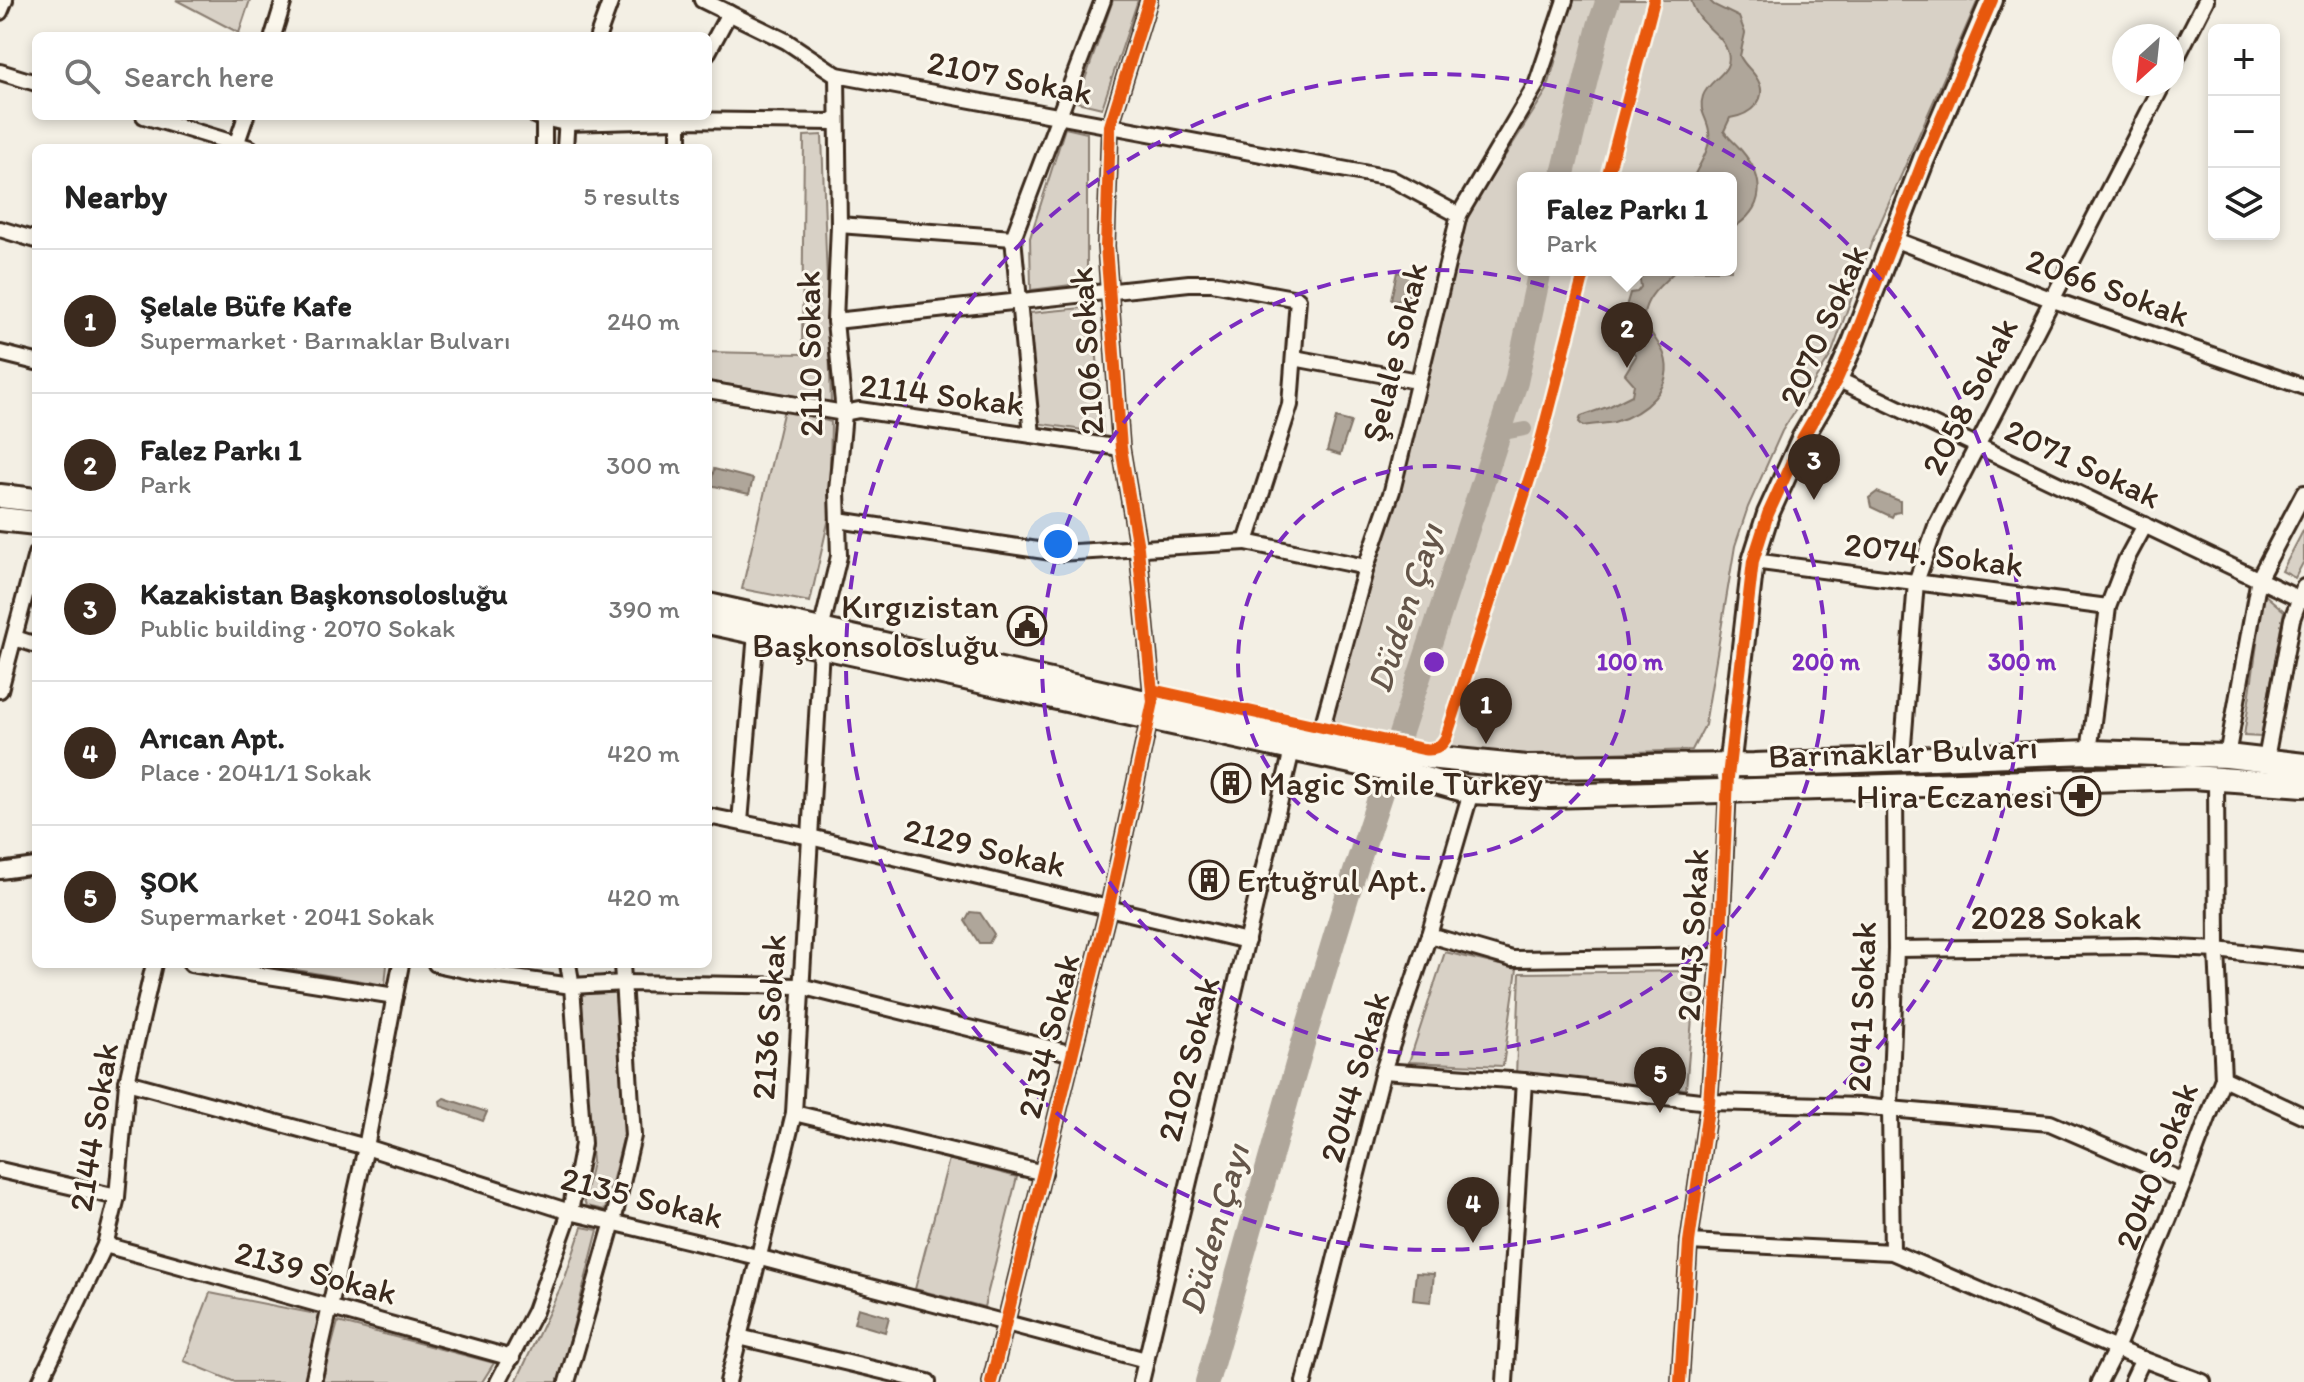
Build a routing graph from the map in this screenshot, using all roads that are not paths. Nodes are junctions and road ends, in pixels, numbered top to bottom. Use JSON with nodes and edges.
{"nodes":[{"id":1,"x":5,"y":0,"type":"edge"},
{"id":2,"x":284,"y":0,"type":"edge"},
{"id":3,"x":611,"y":0,"type":"edge"},
{"id":4,"x":702,"y":0,"type":"edge"},
{"id":5,"x":1103,"y":0,"type":"edge"},
{"id":6,"x":1149,"y":0,"type":"edge"},
{"id":7,"x":1565,"y":0,"type":"edge"},
{"id":8,"x":1992,"y":0,"type":"edge"},
{"id":9,"x":2206,"y":0,"type":"edge"},
{"id":10,"x":0,"y":12,"type":"edge"},
{"id":11,"x":729,"y":13,"type":"junction"},
{"id":12,"x":278,"y":32,"type":"edge"},
{"id":13,"x":599,"y":32,"type":"edge"},
{"id":14,"x":2184,"y":43,"type":"edge"},
{"id":15,"x":712,"y":45,"type":"edge"},
{"id":16,"x":0,"y":72,"type":"edge"},
{"id":17,"x":837,"y":75,"type":"junction"},
{"id":18,"x":32,"y":82,"type":"edge"},
{"id":19,"x":2157,"y":96,"type":"edge"},
{"id":20,"x":1060,"y":118,"type":"junction"},
{"id":21,"x":712,"y":119,"type":"edge"},
{"id":22,"x":157,"y":120,"type":"edge"},
{"id":23,"x":245,"y":120,"type":"edge"},
{"id":24,"x":540,"y":120,"type":"edge"},
{"id":25,"x":566,"y":120,"type":"edge"},
{"id":26,"x":679,"y":120,"type":"edge"},
{"id":27,"x":836,"y":122,"type":"junction"},
{"id":28,"x":1110,"y":126,"type":"junction"},
{"id":29,"x":232,"y":144,"type":"edge"},
{"id":30,"x":241,"y":144,"type":"edge"},
{"id":31,"x":543,"y":144,"type":"edge"},
{"id":32,"x":565,"y":144,"type":"edge"},
{"id":33,"x":679,"y":144,"type":"edge"},
{"id":34,"x":1459,"y":215,"type":"junction"},
{"id":35,"x":839,"y":225,"type":"junction"},
{"id":36,"x":0,"y":229,"type":"edge"},
{"id":37,"x":1013,"y":238,"type":"junction"},
{"id":38,"x":32,"y":239,"type":"edge"},
{"id":39,"x":1893,"y":239,"type":"junction"},
{"id":40,"x":1108,"y":292,"type":"junction"},
{"id":41,"x":2053,"y":300,"type":"junction"},
{"id":42,"x":1018,"y":301,"type":"junction"},
{"id":43,"x":835,"y":321,"type":"junction"},
{"id":44,"x":0,"y":353,"type":"edge"},
{"id":45,"x":1294,"y":358,"type":"junction"},
{"id":46,"x":32,"y":361,"type":"edge"},
{"id":47,"x":1837,"y":379,"type":"junction"},
{"id":48,"x":1417,"y":381,"type":"junction"},
{"id":49,"x":2304,"y":387,"type":"edge"},
{"id":50,"x":712,"y":391,"type":"edge"},
{"id":51,"x":844,"y":413,"type":"junction"},
{"id":52,"x":1032,"y":435,"type":"junction"},
{"id":53,"x":1977,"y":446,"type":"junction"},
{"id":54,"x":1121,"y":448,"type":"junction"},
{"id":55,"x":2304,"y":493,"type":"edge"},
{"id":56,"x":0,"y":496,"type":"edge"},
{"id":57,"x":32,"y":500,"type":"edge"},
{"id":58,"x":0,"y":519,"type":"edge"},
{"id":59,"x":838,"y":520,"type":"junction"},
{"id":60,"x":32,"y":523,"type":"edge"},
{"id":61,"x":2145,"y":525,"type":"junction"},
{"id":62,"x":1246,"y":542,"type":"junction"},
{"id":63,"x":1138,"y":548,"type":"junction"},
{"id":64,"x":1753,"y":561,"type":"junction"},
{"id":65,"x":1366,"y":567,"type":"junction"},
{"id":66,"x":32,"y":570,"type":"edge"},
{"id":67,"x":2259,"y":578,"type":"junction"},
{"id":68,"x":1916,"y":582,"type":"junction"},
{"id":69,"x":2302,"y":595,"type":"edge"},
{"id":70,"x":712,"y":606,"type":"edge"},
{"id":71,"x":2108,"y":607,"type":"junction"},
{"id":72,"x":712,"y":623,"type":"edge"},
{"id":73,"x":756,"y":633,"type":"junction"},
{"id":74,"x":15,"y":638,"type":"junction"},
{"id":75,"x":821,"y":639,"type":"junction"},
{"id":76,"x":32,"y":644,"type":"edge"},
{"id":77,"x":0,"y":690,"type":"edge"},
{"id":78,"x":1152,"y":711,"type":"junction"},
{"id":79,"x":1320,"y":735,"type":"junction"},
{"id":80,"x":1292,"y":750,"type":"junction"},
{"id":81,"x":2089,"y":752,"type":"junction"},
{"id":82,"x":1366,"y":756,"type":"junction"},
{"id":83,"x":2227,"y":756,"type":"junction"},
{"id":84,"x":1902,"y":758,"type":"junction"},
{"id":85,"x":2266,"y":759,"type":"junction"},
{"id":86,"x":2304,"y":765,"type":"edge"},
{"id":87,"x":1413,"y":766,"type":"junction"},
{"id":88,"x":1729,"y":777,"type":"junction"},
{"id":89,"x":2216,"y":777,"type":"junction"},
{"id":90,"x":2304,"y":785,"type":"edge"},
{"id":91,"x":1895,"y":786,"type":"junction"},
{"id":92,"x":1471,"y":792,"type":"junction"},
{"id":93,"x":712,"y":817,"type":"edge"},
{"id":94,"x":740,"y":822,"type":"junction"},
{"id":95,"x":810,"y":837,"type":"junction"},
{"id":96,"x":32,"y":867,"type":"edge"},
{"id":97,"x":0,"y":871,"type":"edge"},
{"id":98,"x":1109,"y":906,"type":"junction"},
{"id":99,"x":1429,"y":935,"type":"junction"},
{"id":100,"x":1247,"y":941,"type":"junction"},
{"id":101,"x":1896,"y":949,"type":"junction"},
{"id":102,"x":2217,"y":950,"type":"junction"},
{"id":103,"x":1720,"y":956,"type":"junction"},
{"id":104,"x":2304,"y":960,"type":"edge"},
{"id":105,"x":153,"y":968,"type":"edge"},
{"id":106,"x":216,"y":968,"type":"edge"},
{"id":107,"x":400,"y":968,"type":"edge"},
{"id":108,"x":455,"y":968,"type":"edge"},
{"id":109,"x":569,"y":968,"type":"edge"},
{"id":110,"x":622,"y":968,"type":"edge"},
{"id":111,"x":624,"y":983,"type":"junction"},
{"id":112,"x":572,"y":986,"type":"junction"},
{"id":113,"x":800,"y":986,"type":"junction"},
{"id":114,"x":395,"y":996,"type":"junction"},
{"id":115,"x":1073,"y":1054,"type":"junction"},
{"id":116,"x":1383,"y":1071,"type":"junction"},
{"id":117,"x":2223,"y":1078,"type":"junction"},
{"id":118,"x":1524,"y":1081,"type":"junction"},
{"id":119,"x":127,"y":1082,"type":"junction"},
{"id":120,"x":1709,"y":1102,"type":"junction"},
{"id":121,"x":1890,"y":1109,"type":"junction"},
{"id":122,"x":794,"y":1113,"type":"junction"},
{"id":123,"x":2304,"y":1116,"type":"edge"},
{"id":124,"x":366,"y":1147,"type":"junction"},
{"id":125,"x":0,"y":1170,"type":"edge"},
{"id":126,"x":1044,"y":1173,"type":"junction"},
{"id":127,"x":2184,"y":1181,"type":"junction"},
{"id":128,"x":117,"y":1197,"type":"junction"},
{"id":129,"x":570,"y":1212,"type":"junction"},
{"id":130,"x":613,"y":1222,"type":"junction"},
{"id":131,"x":1689,"y":1242,"type":"junction"},
{"id":132,"x":105,"y":1245,"type":"junction"},
{"id":133,"x":1892,"y":1252,"type":"junction"},
{"id":134,"x":757,"y":1257,"type":"junction"},
{"id":135,"x":331,"y":1306,"type":"junction"},
{"id":136,"x":1005,"y":1321,"type":"junction"},
{"id":137,"x":739,"y":1337,"type":"junction"},
{"id":138,"x":2116,"y":1349,"type":"junction"},
{"id":139,"x":512,"y":1358,"type":"junction"},
{"id":140,"x":2143,"y":1359,"type":"junction"},
{"id":141,"x":1146,"y":1360,"type":"junction"},
{"id":142,"x":40,"y":1382,"type":"edge"},
{"id":143,"x":313,"y":1382,"type":"edge"},
{"id":144,"x":498,"y":1382,"type":"edge"},
{"id":145,"x":567,"y":1382,"type":"edge"},
{"id":146,"x":728,"y":1382,"type":"edge"},
{"id":147,"x":928,"y":1382,"type":"edge"},
{"id":148,"x":991,"y":1382,"type":"edge"},
{"id":149,"x":1141,"y":1382,"type":"edge"},
{"id":150,"x":1304,"y":1382,"type":"edge"},
{"id":151,"x":1505,"y":1382,"type":"edge"},
{"id":152,"x":1680,"y":1382,"type":"edge"},
{"id":153,"x":2099,"y":1382,"type":"edge"},
{"id":154,"x":2132,"y":1382,"type":"edge"},
{"id":155,"x":2203,"y":1382,"type":"edge"}],
"edges":[{"from":1,"to":10,"type":"street"},
{"from":2,"to":12,"type":"street"},
{"from":3,"to":13,"type":"street"},
{"from":4,"to":11,"type":"street","name":"2107 Sokak"},
{"from":5,"to":20,"type":"street"},
{"from":6,"to":28,"type":"street","name":"2106 Sokak"},
{"from":7,"to":34,"type":"street","name":"Şelale Sokak"},
{"from":8,"to":39,"type":"street","name":"2070 Sokak"},
{"from":9,"to":14,"type":"street"},
{"from":11,"to":15,"type":"street"},
{"from":11,"to":17,"type":"street","name":"2107 Sokak"},
{"from":16,"to":18,"type":"street"},
{"from":17,"to":20,"type":"street","name":"2107 Sokak"},
{"from":17,"to":27,"type":"street","name":"2110 Sokak"},
{"from":19,"to":41,"type":"street","name":"2058 Sokak"},
{"from":20,"to":28,"type":"street","name":"2107 Sokak"},
{"from":20,"to":37,"type":"street"},
{"from":21,"to":27,"type":"street"},
{"from":22,"to":29,"type":"street"},
{"from":23,"to":30,"type":"street"},
{"from":24,"to":31,"type":"street"},
{"from":25,"to":32,"type":"street"},
{"from":26,"to":33,"type":"street"},
{"from":27,"to":35,"type":"street","name":"2110 Sokak"},
{"from":28,"to":34,"type":"street","name":"2107 Sokak"},
{"from":28,"to":40,"type":"street","name":"2106 Sokak"},
{"from":34,"to":48,"type":"street","name":"Şelale Sokak"},
{"from":35,"to":37,"type":"street"},
{"from":35,"to":43,"type":"street","name":"2110 Sokak"},
{"from":36,"to":38,"type":"street"},
{"from":37,"to":42,"type":"street"},
{"from":39,"to":41,"type":"street","name":"2066 Sokak"},
{"from":39,"to":47,"type":"street","name":"2070 Sokak"},
{"from":40,"to":42,"type":"street"},
{"from":40,"to":45,"type":"street"},
{"from":40,"to":54,"type":"street","name":"2106 Sokak"},
{"from":41,"to":49,"type":"street","name":"2066 Sokak"},
{"from":41,"to":53,"type":"street","name":"2058 Sokak"},
{"from":42,"to":43,"type":"street"},
{"from":42,"to":52,"type":"street"},
{"from":43,"to":51,"type":"street","name":"2110 Sokak"},
{"from":44,"to":46,"type":"street"},
{"from":45,"to":48,"type":"street"},
{"from":45,"to":62,"type":"street"},
{"from":47,"to":53,"type":"street","name":"2071 Sokak"},
{"from":47,"to":64,"type":"street","name":"2070 Sokak"},
{"from":48,"to":65,"type":"street","name":"Şelale Sokak"},
{"from":50,"to":51,"type":"street","name":"2114 Sokak"},
{"from":51,"to":52,"type":"street","name":"2114 Sokak"},
{"from":51,"to":59,"type":"street","name":"2110 Sokak"},
{"from":52,"to":54,"type":"street","name":"2114 Sokak"},
{"from":53,"to":61,"type":"street","name":"2071 Sokak"},
{"from":53,"to":68,"type":"street","name":"2058 Sokak"},
{"from":54,"to":63,"type":"street","name":"2106 Sokak"},
{"from":55,"to":67,"type":"street"},
{"from":56,"to":57,"type":"main road"},
{"from":58,"to":60,"type":"main road"},
{"from":59,"to":63,"type":"street"},
{"from":59,"to":75,"type":"street","name":"2110 Sokak"},
{"from":61,"to":67,"type":"street","name":"2071 Sokak"},
{"from":61,"to":71,"type":"street"},
{"from":62,"to":63,"type":"street"},
{"from":62,"to":65,"type":"street"},
{"from":63,"to":78,"type":"street","name":"2106 Sokak"},
{"from":64,"to":68,"type":"street","name":"2074. Sokak"},
{"from":64,"to":88,"type":"street","name":"2070 Sokak"},
{"from":65,"to":79,"type":"street","name":"Şelale Sokak"},
{"from":66,"to":74,"type":"street"},
{"from":67,"to":69,"type":"street","name":"2071 Sokak"},
{"from":67,"to":83,"type":"street"},
{"from":68,"to":71,"type":"street","name":"2074. Sokak"},
{"from":68,"to":84,"type":"street","name":"2058 Sokak"},
{"from":69,"to":85,"type":"street"},
{"from":70,"to":75,"type":"main road"},
{"from":71,"to":81,"type":"street"},
{"from":72,"to":73,"type":"main road"},
{"from":73,"to":75,"type":"main road"},
{"from":73,"to":94,"type":"street"},
{"from":74,"to":76,"type":"street"},
{"from":74,"to":77,"type":"street"},
{"from":75,"to":78,"type":"main road"},
{"from":75,"to":95,"type":"street","name":"2136 Sokak"},
{"from":78,"to":79,"type":"main road"},
{"from":78,"to":80,"type":"main road"},
{"from":78,"to":98,"type":"street","name":"2134 Sokak"},
{"from":79,"to":82,"type":"main road"},
{"from":80,"to":82,"type":"main road"},
{"from":80,"to":100,"type":"street","name":"2102 Sokak"},
{"from":81,"to":83,"type":"main road","name":"Barınaklar Bulvarı"},
{"from":81,"to":84,"type":"main road","name":"Barınaklar Bulvarı"},
{"from":82,"to":87,"type":"main road"},
{"from":83,"to":85,"type":"main road","name":"Barınaklar Bulvarı"},
{"from":84,"to":88,"type":"main road","name":"Barınaklar Bulvarı"},
{"from":85,"to":86,"type":"main road","name":"Barınaklar Bulvarı"},
{"from":87,"to":88,"type":"main road","name":"Barınaklar Bulvarı"},
{"from":87,"to":92,"type":"main road","name":"Barınaklar Bulvarı"},
{"from":88,"to":91,"type":"main road","name":"Barınaklar Bulvarı"},
{"from":88,"to":92,"type":"main road","name":"Barınaklar Bulvarı"},
{"from":88,"to":103,"type":"street","name":"2043 Sokak"},
{"from":89,"to":90,"type":"main road","name":"Barınaklar Bulvarı"},
{"from":89,"to":91,"type":"main road","name":"Barınaklar Bulvarı"},
{"from":89,"to":102,"type":"street","name":"2040 Sokak"},
{"from":91,"to":101,"type":"street","name":"2041 Sokak"},
{"from":92,"to":99,"type":"street","name":"2044 Sokak"},
{"from":93,"to":94,"type":"street","name":"2129 Sokak"},
{"from":94,"to":95,"type":"street","name":"2129 Sokak"},
{"from":95,"to":98,"type":"street","name":"2129 Sokak"},
{"from":95,"to":113,"type":"street","name":"2136 Sokak"},
{"from":96,"to":97,"type":"street"},
{"from":98,"to":100,"type":"street","name":"2129 Sokak"},
{"from":98,"to":115,"type":"street","name":"2134 Sokak"},
{"from":99,"to":103,"type":"street"},
{"from":99,"to":116,"type":"street","name":"2044 Sokak"},
{"from":100,"to":141,"type":"street","name":"2102 Sokak"},
{"from":101,"to":102,"type":"street","name":"2028 Sokak"},
{"from":101,"to":121,"type":"street","name":"2041 Sokak"},
{"from":102,"to":104,"type":"street"},
{"from":102,"to":117,"type":"street","name":"2040 Sokak"},
{"from":103,"to":120,"type":"street","name":"2043 Sokak"},
{"from":105,"to":119,"type":"street","name":"2144 Sokak"},
{"from":106,"to":114,"type":"street"},
{"from":107,"to":114,"type":"street"},
{"from":108,"to":112,"type":"street"},
{"from":109,"to":112,"type":"street"},
{"from":110,"to":111,"type":"street"},
{"from":111,"to":112,"type":"street"},
{"from":111,"to":113,"type":"street"},
{"from":111,"to":130,"type":"street"},
{"from":112,"to":129,"type":"street"},
{"from":113,"to":115,"type":"street"},
{"from":113,"to":122,"type":"street","name":"2136 Sokak"},
{"from":114,"to":124,"type":"street"},
{"from":115,"to":126,"type":"street","name":"2134 Sokak"},
{"from":116,"to":118,"type":"street","name":"2041 Sokak"},
{"from":116,"to":150,"type":"street","name":"2044 Sokak"},
{"from":117,"to":123,"type":"street"},
{"from":117,"to":127,"type":"street","name":"2040 Sokak"},
{"from":118,"to":120,"type":"street","name":"2041 Sokak"},
{"from":118,"to":151,"type":"street"},
{"from":119,"to":124,"type":"street","name":"2135 Sokak"},
{"from":119,"to":128,"type":"street","name":"2144 Sokak"},
{"from":120,"to":121,"type":"street","name":"2041 Sokak"},
{"from":120,"to":131,"type":"street","name":"2043 Sokak"},
{"from":121,"to":127,"type":"street"},
{"from":121,"to":133,"type":"street"},
{"from":122,"to":126,"type":"street"},
{"from":122,"to":134,"type":"street","name":"2136 Sokak"},
{"from":124,"to":129,"type":"street","name":"2135 Sokak"},
{"from":124,"to":135,"type":"street"},
{"from":125,"to":128,"type":"street"},
{"from":126,"to":136,"type":"street","name":"2134 Sokak"},
{"from":127,"to":138,"type":"street","name":"2040 Sokak"},
{"from":128,"to":132,"type":"street","name":"2144 Sokak"},
{"from":129,"to":130,"type":"street","name":"2135 Sokak"},
{"from":129,"to":139,"type":"street"},
{"from":130,"to":134,"type":"street","name":"2135 Sokak"},
{"from":130,"to":145,"type":"street"},
{"from":131,"to":133,"type":"street"},
{"from":131,"to":152,"type":"street","name":"2043 Sokak"},
{"from":132,"to":135,"type":"street","name":"2139 Sokak"},
{"from":132,"to":142,"type":"street","name":"2144 Sokak"},
{"from":133,"to":138,"type":"street"},
{"from":134,"to":136,"type":"street","name":"2135 Sokak"},
{"from":134,"to":137,"type":"street","name":"2136 Sokak"},
{"from":135,"to":139,"type":"street","name":"2139 Sokak"},
{"from":135,"to":143,"type":"street"},
{"from":136,"to":141,"type":"street","name":"2135 Sokak"},
{"from":136,"to":148,"type":"street","name":"2134 Sokak"},
{"from":137,"to":146,"type":"street","name":"2136 Sokak"},
{"from":137,"to":147,"type":"street"},
{"from":138,"to":140,"type":"street"},
{"from":138,"to":153,"type":"street","name":"2040 Sokak"},
{"from":139,"to":144,"type":"street"},
{"from":140,"to":154,"type":"street"},
{"from":140,"to":155,"type":"street"},
{"from":141,"to":149,"type":"street","name":"2102 Sokak"}]}
